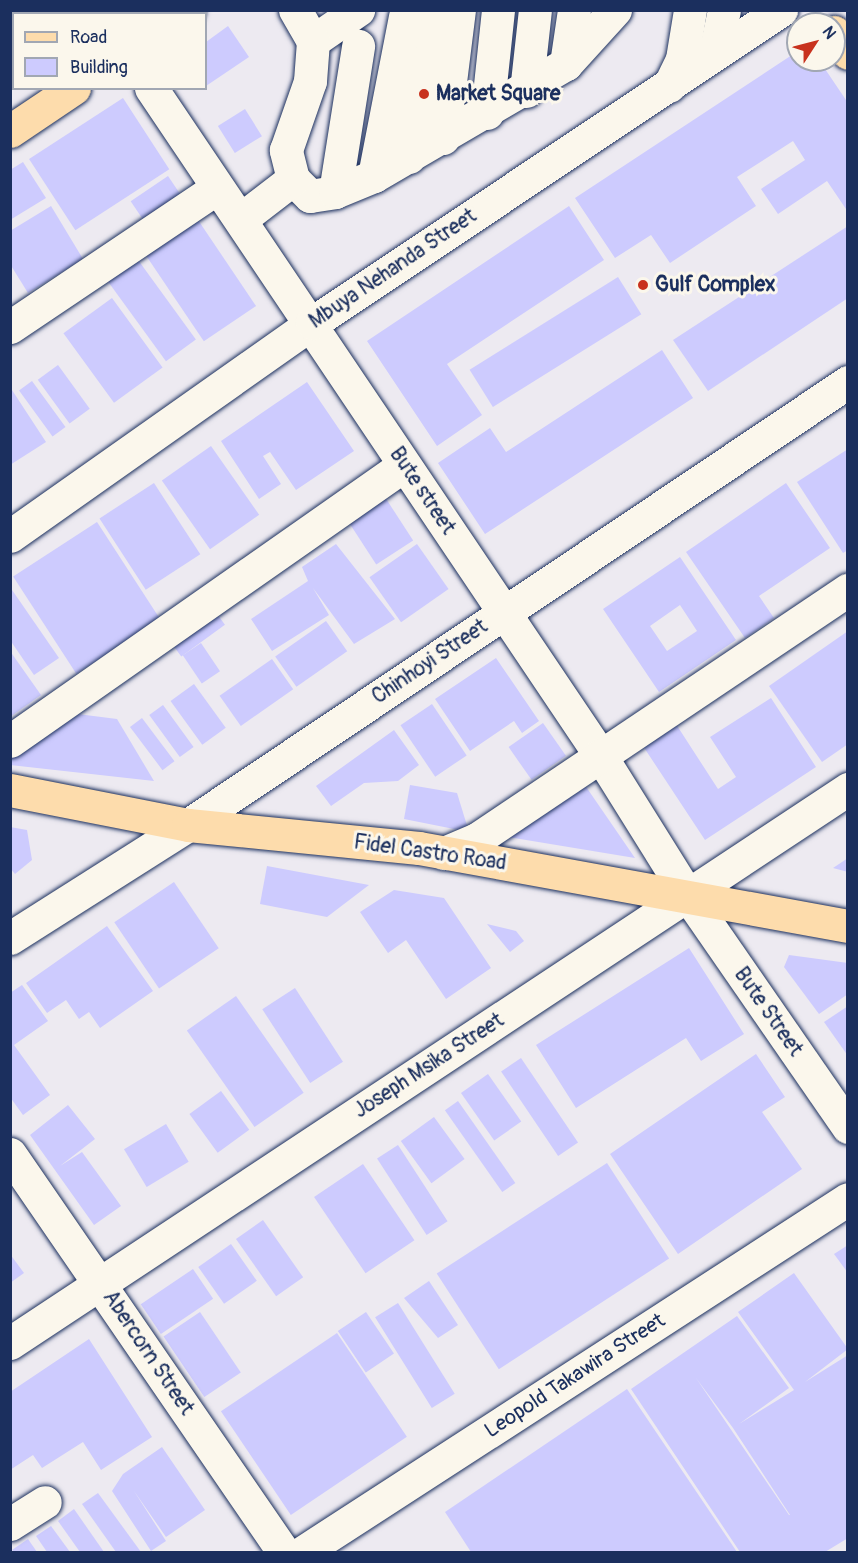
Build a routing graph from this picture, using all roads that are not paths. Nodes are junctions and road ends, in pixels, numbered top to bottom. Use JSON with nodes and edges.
{"nodes":[{"id":1,"x":295,"y":10,"type":"edge"},
{"id":2,"x":358,"y":10,"type":"edge"},
{"id":3,"x":459,"y":10,"type":"edge"},
{"id":4,"x":498,"y":10,"type":"edge"},
{"id":5,"x":535,"y":10,"type":"edge"},
{"id":6,"x":574,"y":10,"type":"edge"},
{"id":7,"x":615,"y":10,"type":"edge"},
{"id":8,"x":690,"y":10,"type":"edge"},
{"id":9,"x":724,"y":10,"type":"edge"},
{"id":10,"x":781,"y":10,"type":"edge"},
{"id":11,"x":417,"y":12,"type":"edge"},
{"id":12,"x":313,"y":41,"type":"junction"},
{"id":13,"x":358,"y":45,"type":"junction"},
{"id":14,"x":715,"y":54,"type":"junction"},
{"id":15,"x":566,"y":64,"type":"junction"},
{"id":16,"x":310,"y":81,"type":"junction"},
{"id":17,"x":669,"y":86,"type":"junction"},
{"id":18,"x":71,"y":90,"type":"edge"},
{"id":19,"x":152,"y":90,"type":"edge"},
{"id":20,"x":526,"y":91,"type":"junction"},
{"id":21,"x":487,"y":113,"type":"junction"},
{"id":22,"x":10,"y":131,"type":"edge"},
{"id":23,"x":443,"y":138,"type":"junction"},
{"id":24,"x":409,"y":158,"type":"junction"},
{"id":25,"x":374,"y":176,"type":"junction"},
{"id":26,"x":293,"y":179,"type":"junction"},
{"id":27,"x":217,"y":188,"type":"junction"},
{"id":28,"x":335,"y":192,"type":"junction"},
{"id":29,"x":241,"y":219,"type":"junction"},
{"id":30,"x":312,"y":323,"type":"junction"},
{"id":31,"x":10,"y":327,"type":"edge"},
{"id":32,"x":848,"y":382,"type":"edge"},
{"id":33,"x":404,"y":465,"type":"junction"},
{"id":34,"x":10,"y":536,"type":"edge"},
{"id":35,"x":848,"y":590,"type":"edge"},
{"id":36,"x":504,"y":613,"type":"junction"},
{"id":37,"x":10,"y":741,"type":"edge"},
{"id":38,"x":600,"y":755,"type":"junction"},
{"id":39,"x":848,"y":789,"type":"edge"},
{"id":40,"x":10,"y":790,"type":"edge"},
{"id":41,"x":188,"y":825,"type":"junction"},
{"id":42,"x":444,"y":853,"type":"junction"},
{"id":43,"x":688,"y":896,"type":"junction"},
{"id":44,"x":848,"y":926,"type":"edge"},
{"id":45,"x":10,"y":938,"type":"edge"},
{"id":46,"x":848,"y":1127,"type":"edge"},
{"id":47,"x":10,"y":1154,"type":"edge"},
{"id":48,"x":848,"y":1199,"type":"edge"},
{"id":49,"x":100,"y":1283,"type":"junction"},
{"id":50,"x":10,"y":1343,"type":"edge"},
{"id":51,"x":45,"y":1502,"type":"dead end"},
{"id":52,"x":10,"y":1524,"type":"edge"},
{"id":53,"x":284,"y":1552,"type":"edge"},
{"id":54,"x":303,"y":1552,"type":"edge"}],
"edges":[{"from":1,"to":12,"type":"street"},
{"from":2,"to":12,"type":"street"},
{"from":3,"to":23,"type":"street"},
{"from":4,"to":21,"type":"street"},
{"from":5,"to":20,"type":"street"},
{"from":6,"to":15,"type":"street"},
{"from":7,"to":15,"type":"street"},
{"from":8,"to":17,"type":"street"},
{"from":9,"to":14,"type":"street"},
{"from":10,"to":14,"type":"street","name":"Mbuya Nehanda Street"},
{"from":11,"to":13,"type":"street"},
{"from":11,"to":24,"type":"street"},
{"from":11,"to":25,"type":"street"},
{"from":12,"to":16,"type":"street"},
{"from":13,"to":16,"type":"street"},
{"from":13,"to":28,"type":"street"},
{"from":14,"to":17,"type":"street","name":"Mbuya Nehanda Street"},
{"from":15,"to":20,"type":"street"},
{"from":16,"to":26,"type":"street"},
{"from":17,"to":30,"type":"street","name":"Mbuya Nehanda Street"},
{"from":18,"to":22,"type":"main road"},
{"from":19,"to":27,"type":"street","name":"Bute street"},
{"from":20,"to":21,"type":"street"},
{"from":21,"to":23,"type":"street"},
{"from":23,"to":24,"type":"street"},
{"from":24,"to":25,"type":"street"},
{"from":25,"to":28,"type":"street"},
{"from":26,"to":28,"type":"street"},
{"from":26,"to":29,"type":"street"},
{"from":27,"to":29,"type":"street","name":"Bute street"},
{"from":27,"to":31,"type":"street"},
{"from":29,"to":30,"type":"street","name":"Bute street"},
{"from":30,"to":33,"type":"street","name":"Bute street"},
{"from":30,"to":34,"type":"street","name":"Mbuya Nehanda Street"},
{"from":32,"to":36,"type":"street","name":"Chinhoyi Street"},
{"from":33,"to":36,"type":"street","name":"Bute street"},
{"from":33,"to":37,"type":"street"},
{"from":35,"to":38,"type":"street"},
{"from":36,"to":38,"type":"street","name":"Bute street"},
{"from":36,"to":41,"type":"street","name":"Chinhoyi Street"},
{"from":38,"to":42,"type":"street"},
{"from":38,"to":43,"type":"street","name":"Bute street"},
{"from":39,"to":43,"type":"street","name":"Joseph Msika Street"},
{"from":40,"to":41,"type":"main road","name":"Fidel Castro Road"},
{"from":41,"to":42,"type":"main road","name":"Fidel Castro Road"},
{"from":41,"to":45,"type":"street","name":"Chinhoyi Street"},
{"from":42,"to":43,"type":"main road","name":"Fidel Castro Road"},
{"from":43,"to":44,"type":"main road","name":"Fidel Castro Road"},
{"from":43,"to":46,"type":"street","name":"Bute Street"},
{"from":43,"to":49,"type":"street","name":"Joseph Msika Street"},
{"from":47,"to":49,"type":"street","name":"Abercorn Street"},
{"from":48,"to":54,"type":"street","name":"Leopold Takawira Street"},
{"from":49,"to":50,"type":"street","name":"Joseph Msika Street"},
{"from":49,"to":53,"type":"street","name":"Abercorn Street"},
{"from":51,"to":52,"type":"street"}]}
